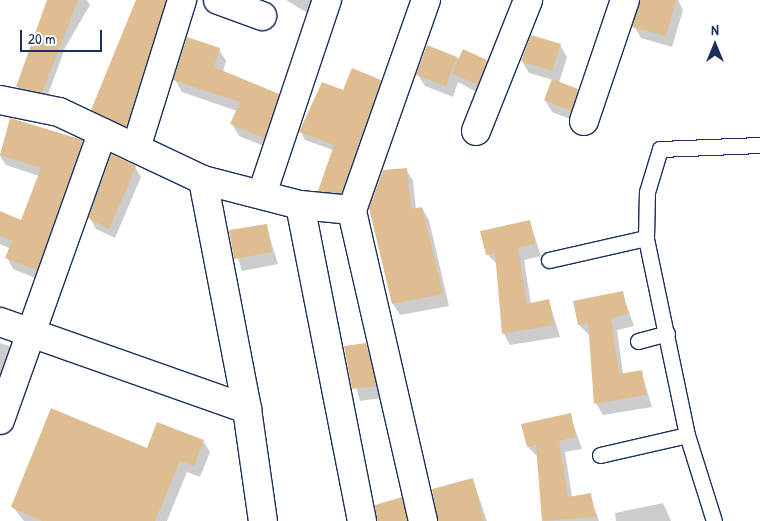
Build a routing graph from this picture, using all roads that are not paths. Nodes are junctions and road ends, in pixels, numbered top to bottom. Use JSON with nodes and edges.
{"nodes":[{"id":1,"x":182,"y":0,"type":"edge"},
{"id":2,"x":218,"y":0,"type":"edge"},
{"id":3,"x":327,"y":0,"type":"edge"},
{"id":4,"x":426,"y":0,"type":"edge"},
{"id":5,"x":528,"y":0,"type":"edge"},
{"id":6,"x":625,"y":0,"type":"edge"},
{"id":7,"x":262,"y":16,"type":"dead end"},
{"id":8,"x":2,"y":108,"type":"edge"},
{"id":9,"x":584,"y":120,"type":"dead end"},
{"id":10,"x":476,"y":131,"type":"dead end"},
{"id":11,"x":102,"y":133,"type":"junction"},
{"id":12,"x":760,"y":145,"type":"edge"},
{"id":13,"x":136,"y":148,"type":"junction"},
{"id":14,"x":203,"y":180,"type":"junction"},
{"id":15,"x":262,"y":194,"type":"junction"},
{"id":16,"x":300,"y":205,"type":"junction"},
{"id":17,"x":352,"y":210,"type":"junction"},
{"id":18,"x":646,"y":238,"type":"junction"},
{"id":19,"x":549,"y":260,"type":"dead end"},
{"id":20,"x":0,"y":322,"type":"edge"},
{"id":21,"x":28,"y":332,"type":"junction"},
{"id":22,"x":667,"y":333,"type":"junction"},
{"id":23,"x":638,"y":341,"type":"dead end"},
{"id":24,"x":248,"y":409,"type":"junction"},
{"id":25,"x":0,"y":420,"type":"edge"},
{"id":26,"x":688,"y":435,"type":"junction"},
{"id":27,"x":600,"y":455,"type":"dead end"},
{"id":28,"x":263,"y":521,"type":"edge"},
{"id":29,"x":362,"y":521,"type":"edge"},
{"id":30,"x":424,"y":521,"type":"edge"},
{"id":31,"x":714,"y":521,"type":"edge"}],
"edges":[{"from":1,"to":13,"type":"street"},
{"from":2,"to":7,"type":"street"},
{"from":3,"to":15,"type":"street"},
{"from":4,"to":17,"type":"street"},
{"from":5,"to":10,"type":"street"},
{"from":6,"to":9,"type":"street"},
{"from":8,"to":11,"type":"street"},
{"from":11,"to":13,"type":"street"},
{"from":11,"to":21,"type":"street"},
{"from":12,"to":18,"type":"lane"},
{"from":13,"to":14,"type":"street"},
{"from":14,"to":15,"type":"street"},
{"from":14,"to":24,"type":"street"},
{"from":15,"to":16,"type":"street"},
{"from":16,"to":17,"type":"street"},
{"from":16,"to":29,"type":"street"},
{"from":17,"to":30,"type":"street"},
{"from":18,"to":19,"type":"lane"},
{"from":18,"to":22,"type":"lane"},
{"from":20,"to":21,"type":"street"},
{"from":21,"to":24,"type":"street"},
{"from":21,"to":25,"type":"street"},
{"from":22,"to":23,"type":"lane"},
{"from":22,"to":26,"type":"lane"},
{"from":24,"to":28,"type":"street"},
{"from":26,"to":27,"type":"lane"},
{"from":26,"to":31,"type":"lane"}]}
